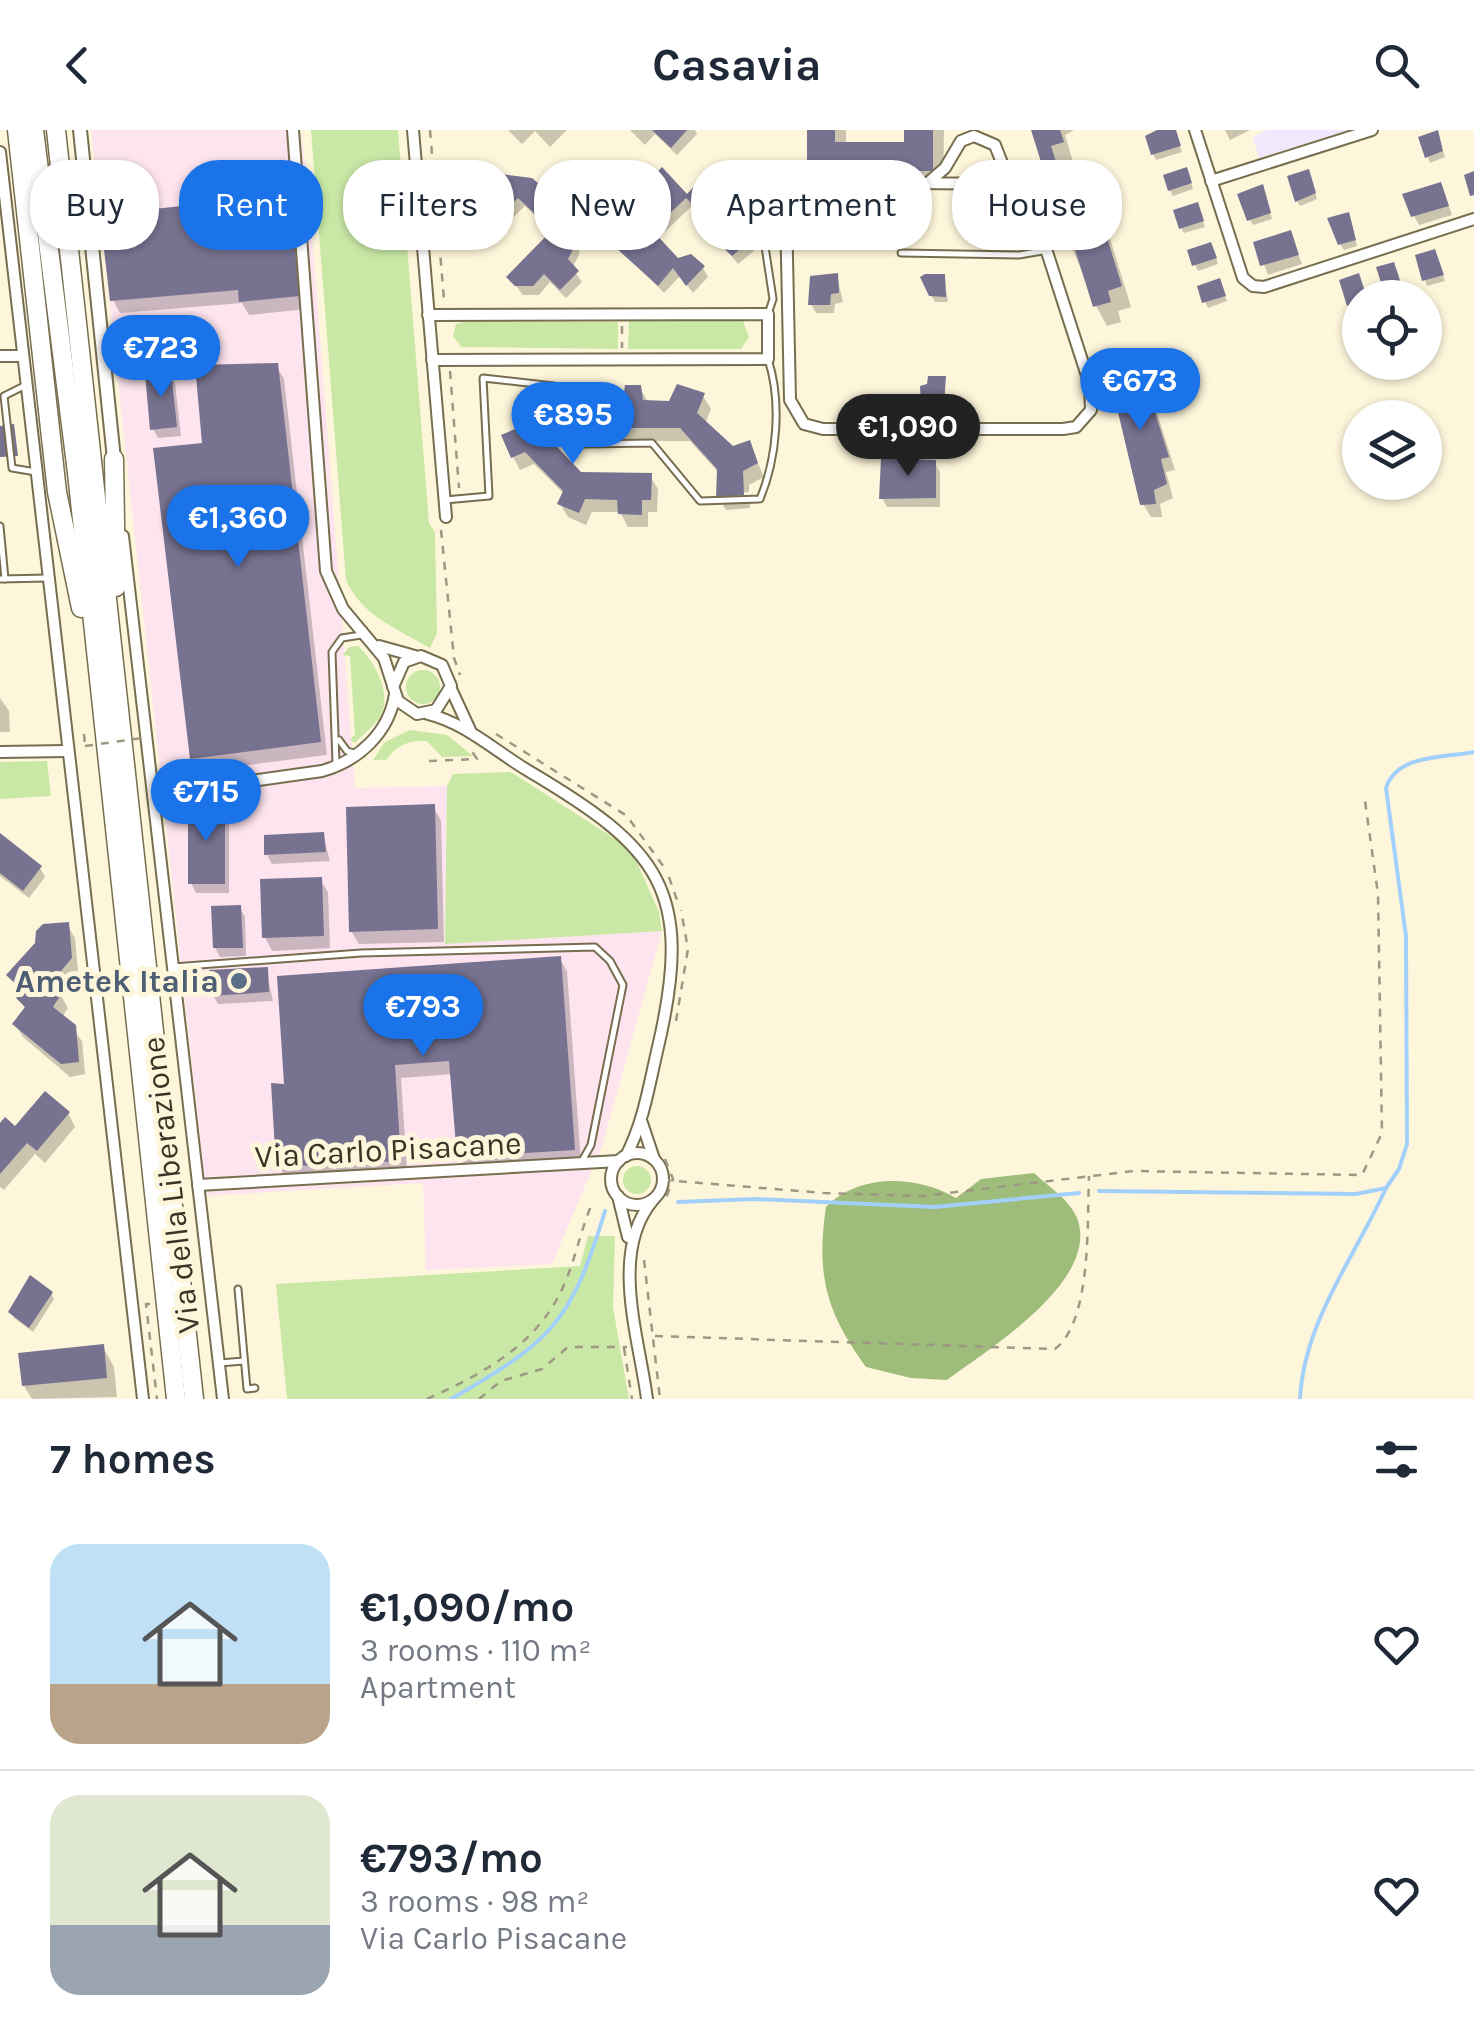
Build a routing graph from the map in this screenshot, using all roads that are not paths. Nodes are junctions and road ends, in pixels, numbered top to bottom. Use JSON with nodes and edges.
{"nodes":[{"id":1,"x":18,"y":130,"type":"edge"},
{"id":2,"x":34,"y":130,"type":"edge"},
{"id":3,"x":56,"y":130,"type":"edge"},
{"id":4,"x":80,"y":130,"type":"edge"},
{"id":5,"x":293,"y":130,"type":"edge"},
{"id":6,"x":412,"y":130,"type":"edge"},
{"id":7,"x":1195,"y":130,"type":"edge"},
{"id":8,"x":1372,"y":130,"type":"edge"},
{"id":9,"x":974,"y":133,"type":"edge"},
{"id":10,"x":0,"y":152,"type":"edge"},
{"id":11,"x":952,"y":156,"type":"junction"},
{"id":12,"x":952,"y":160,"type":"edge"},
{"id":13,"x":999,"y":160,"type":"edge"},
{"id":14,"x":932,"y":179,"type":"edge"},
{"id":15,"x":1211,"y":181,"type":"junction"},
{"id":16,"x":1474,"y":218,"type":"edge"},
{"id":17,"x":766,"y":250,"type":"edge"},
{"id":18,"x":788,"y":250,"type":"edge"},
{"id":19,"x":1048,"y":250,"type":"joint"},
{"id":20,"x":902,"y":254,"type":"dead end"},
{"id":21,"x":768,"y":314,"type":"junction"},
{"id":22,"x":428,"y":315,"type":"junction"},
{"id":23,"x":0,"y":356,"type":"edge"},
{"id":24,"x":23,"y":356,"type":"junction"},
{"id":25,"x":768,"y":358,"type":"junction"},
{"id":26,"x":432,"y":360,"type":"junction"},
{"id":27,"x":26,"y":386,"type":"junction"},
{"id":28,"x":114,"y":459,"type":"junction"},
{"id":29,"x":36,"y":472,"type":"junction"},
{"id":30,"x":444,"y":500,"type":"junction"},
{"id":31,"x":442,"y":518,"type":"road end"},
{"id":32,"x":0,"y":526,"type":"edge"},
{"id":33,"x":48,"y":578,"type":"junction"},
{"id":34,"x":2,"y":579,"type":"edge"},
{"id":35,"x":371,"y":640,"type":"junction"},
{"id":36,"x":421,"y":656,"type":"junction"},
{"id":37,"x":94,"y":657,"type":"junction"},
{"id":38,"x":451,"y":686,"type":"junction"},
{"id":39,"x":394,"y":690,"type":"junction"},
{"id":40,"x":422,"y":714,"type":"junction"},
{"id":41,"x":384,"y":727,"type":"junction"},
{"id":42,"x":473,"y":735,"type":"junction"},
{"id":43,"x":338,"y":736,"type":"junction"},
{"id":44,"x":68,"y":751,"type":"junction"},
{"id":45,"x":0,"y":752,"type":"edge"},
{"id":46,"x":360,"y":753,"type":"junction"},
{"id":47,"x":330,"y":769,"type":"junction"},
{"id":48,"x":153,"y":794,"type":"junction"},
{"id":49,"x":131,"y":827,"type":"junction"},
{"id":50,"x":173,"y":966,"type":"junction"},
{"id":51,"x":642,"y":1122,"type":"junction"},
{"id":52,"x":622,"y":1159,"type":"junction"},
{"id":53,"x":654,"y":1160,"type":"junction"},
{"id":54,"x":581,"y":1164,"type":"junction"},
{"id":55,"x":198,"y":1185,"type":"junction"},
{"id":56,"x":612,"y":1185,"type":"junction"},
{"id":57,"x":618,"y":1196,"type":"junction"},
{"id":58,"x":653,"y":1200,"type":"junction"},
{"id":59,"x":630,"y":1248,"type":"junction"},
{"id":60,"x":238,"y":1289,"type":"dead end"},
{"id":61,"x":244,"y":1361,"type":"junction"},
{"id":62,"x":219,"y":1363,"type":"junction"},
{"id":63,"x":138,"y":1372,"type":"junction"},
{"id":64,"x":256,"y":1388,"type":"dead end"},
{"id":65,"x":132,"y":1399,"type":"edge"},
{"id":66,"x":143,"y":1399,"type":"edge"},
{"id":67,"x":176,"y":1399,"type":"edge"},
{"id":68,"x":194,"y":1399,"type":"edge"},
{"id":69,"x":223,"y":1399,"type":"edge"},
{"id":70,"x":647,"y":1399,"type":"edge"}],
"edges":[{"from":1,"to":37,"type":"highway"},
{"from":2,"to":37,"type":"highway"},
{"from":3,"to":49,"type":"highway"},
{"from":4,"to":28,"type":"street","name":"Via della Liberazione"},
{"from":5,"to":35,"type":"street"},
{"from":6,"to":22,"type":"street"},
{"from":7,"to":15,"type":"street"},
{"from":8,"to":15,"type":"street"},
{"from":9,"to":11,"type":"street"},
{"from":9,"to":13,"type":"street"},
{"from":10,"to":24,"type":"street","name":"Via della Liberazione"},
{"from":11,"to":12,"type":"street"},
{"from":11,"to":14,"type":"street"},
{"from":15,"to":16,"type":"street"},
{"from":17,"to":21,"type":"lane"},
{"from":18,"to":19,"type":"street"},
{"from":19,"to":20,"type":"lane"},
{"from":21,"to":22,"type":"street"},
{"from":21,"to":25,"type":"street"},
{"from":22,"to":26,"type":"street"},
{"from":23,"to":24,"type":"street"},
{"from":24,"to":27,"type":"street","name":"Via della Liberazione"},
{"from":25,"to":26,"type":"street"},
{"from":25,"to":30,"type":"lane"},
{"from":26,"to":30,"type":"street"},
{"from":27,"to":29,"type":"street","name":"Via della Liberazione"},
{"from":27,"to":29,"type":"lane"},
{"from":28,"to":48,"type":"street","name":"Via della Liberazione"},
{"from":28,"to":49,"type":"highway"},
{"from":29,"to":33,"type":"street","name":"Via della Liberazione"},
{"from":30,"to":31,"type":"street"},
{"from":32,"to":34,"type":"lane"},
{"from":33,"to":34,"type":"lane"},
{"from":33,"to":44,"type":"street","name":"Via della Liberazione"},
{"from":35,"to":36,"type":"street"},
{"from":35,"to":39,"type":"street"},
{"from":35,"to":43,"type":"lane"},
{"from":36,"to":38,"type":"street"},
{"from":36,"to":39,"type":"street"},
{"from":37,"to":67,"type":"highway"},
{"from":38,"to":40,"type":"street"},
{"from":38,"to":42,"type":"street"},
{"from":39,"to":40,"type":"street"},
{"from":39,"to":41,"type":"street"},
{"from":40,"to":41,"type":"street"},
{"from":40,"to":42,"type":"street"},
{"from":41,"to":46,"type":"street"},
{"from":42,"to":51,"type":"street"},
{"from":43,"to":46,"type":"lane"},
{"from":43,"to":47,"type":"lane"},
{"from":44,"to":45,"type":"street"},
{"from":44,"to":63,"type":"street","name":"Via della Liberazione"},
{"from":46,"to":47,"type":"street"},
{"from":47,"to":48,"type":"street"},
{"from":48,"to":50,"type":"street","name":"Via della Liberazione"},
{"from":49,"to":68,"type":"highway"},
{"from":50,"to":54,"type":"lane"},
{"from":50,"to":55,"type":"street","name":"Via della Liberazione"},
{"from":51,"to":52,"type":"street"},
{"from":51,"to":53,"type":"street"},
{"from":52,"to":53,"type":"street"},
{"from":52,"to":54,"type":"street","name":"Via Carlo Pisacane"},
{"from":52,"to":56,"type":"street"},
{"from":53,"to":58,"type":"street"},
{"from":54,"to":55,"type":"street","name":"Via Carlo Pisacane"},
{"from":54,"to":56,"type":"street"},
{"from":55,"to":62,"type":"street","name":"Via della Liberazione"},
{"from":56,"to":57,"type":"street"},
{"from":57,"to":58,"type":"street"},
{"from":57,"to":59,"type":"street"},
{"from":58,"to":59,"type":"street"},
{"from":59,"to":70,"type":"street"},
{"from":60,"to":61,"type":"lane"},
{"from":61,"to":62,"type":"lane"},
{"from":61,"to":64,"type":"lane"},
{"from":62,"to":69,"type":"street","name":"Via della Liberazione"},
{"from":63,"to":65,"type":"street","name":"Via della Liberazione"},
{"from":63,"to":66,"type":"street","name":"Via della Liberazione"}]}
